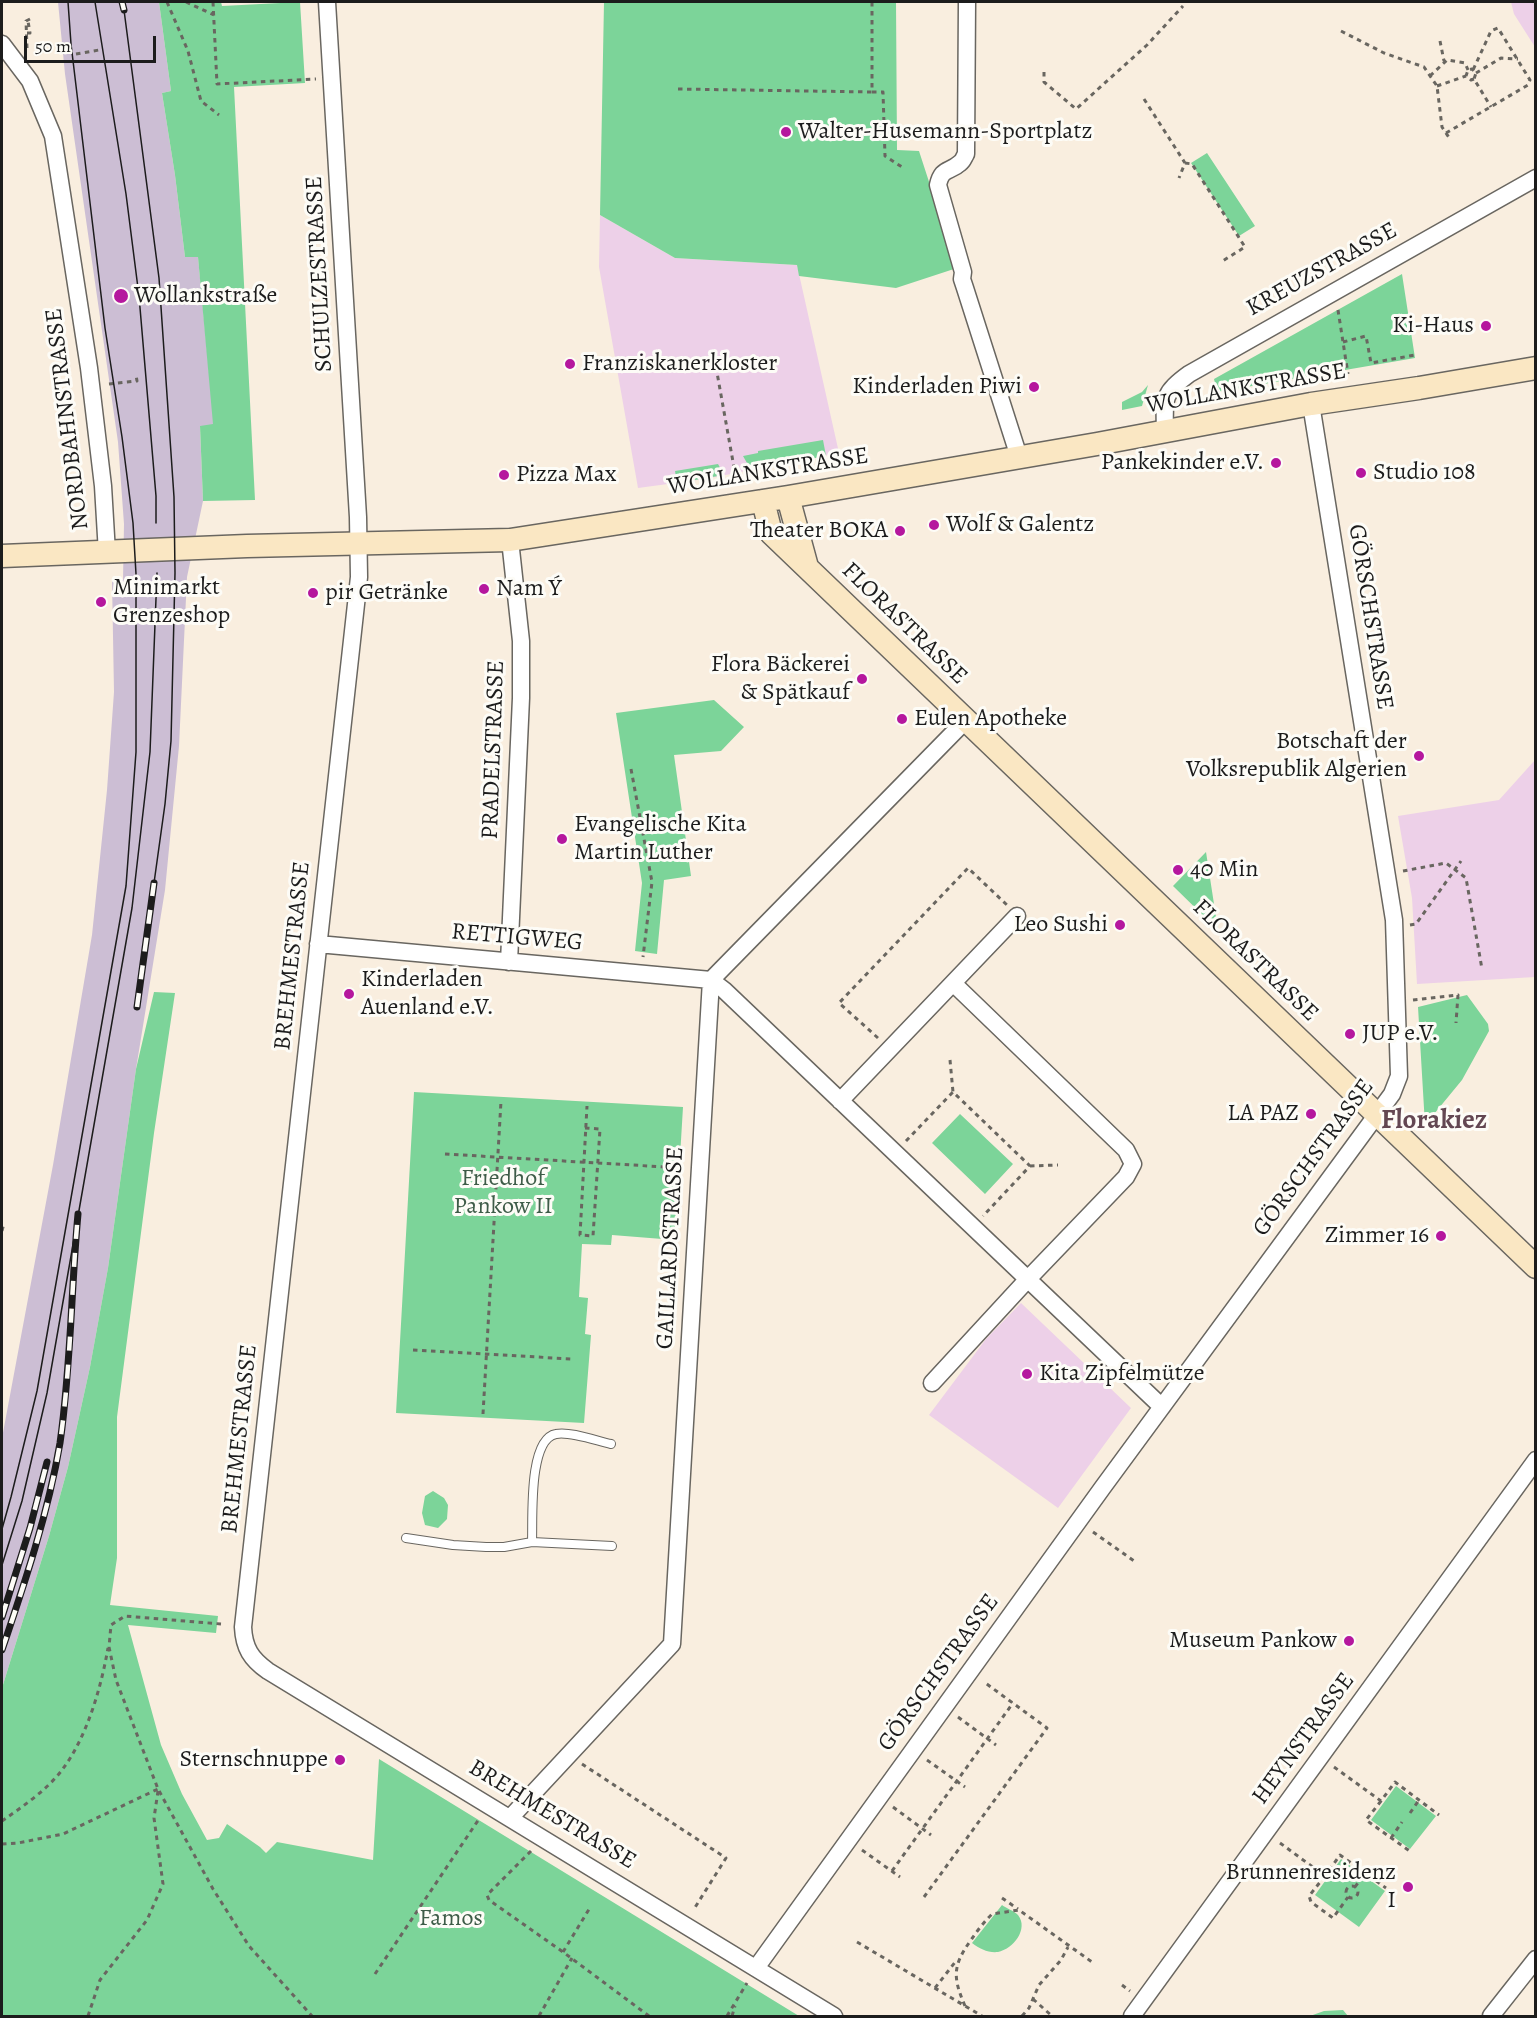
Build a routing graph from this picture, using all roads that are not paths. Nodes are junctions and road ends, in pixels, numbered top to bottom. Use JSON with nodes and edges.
{"nodes":[{"id":1,"x":327,"y":2,"type":"edge"},
{"id":2,"x":967,"y":2,"type":"edge"},
{"id":3,"x":2,"y":44,"type":"edge"},
{"id":4,"x":1536,"y":178,"type":"edge"},
{"id":5,"x":1536,"y":368,"type":"edge"},
{"id":6,"x":1311,"y":404,"type":"junction"},
{"id":7,"x":1165,"y":429,"type":"junction"},
{"id":8,"x":1019,"y":457,"type":"junction"},
{"id":9,"x":788,"y":497,"type":"junction"},
{"id":10,"x":763,"y":501,"type":"junction"},
{"id":11,"x":510,"y":540,"type":"junction"},
{"id":12,"x":359,"y":543,"type":"junction"},
{"id":13,"x":107,"y":553,"type":"junction"},
{"id":14,"x":2,"y":556,"type":"edge"},
{"id":15,"x":807,"y":569,"type":"junction"},
{"id":16,"x":966,"y":720,"type":"junction"},
{"id":17,"x":1017,"y":916,"type":"road end"},
{"id":18,"x":318,"y":944,"type":"junction"},
{"id":19,"x":509,"y":962,"type":"junction"},
{"id":20,"x":711,"y":980,"type":"junction"},
{"id":21,"x":954,"y":984,"type":"junction"},
{"id":22,"x":840,"y":1101,"type":"junction"},
{"id":23,"x":1376,"y":1114,"type":"junction"},
{"id":24,"x":1536,"y":1267,"type":"edge"},
{"id":25,"x":1027,"y":1280,"type":"junction"},
{"id":26,"x":932,"y":1383,"type":"dead end"},
{"id":27,"x":1162,"y":1407,"type":"junction"},
{"id":28,"x":611,"y":1443,"type":"dead end"},
{"id":29,"x":1536,"y":1460,"type":"edge"},
{"id":30,"x":406,"y":1538,"type":"dead end"},
{"id":31,"x":532,"y":1542,"type":"junction"},
{"id":32,"x":612,"y":1546,"type":"dead end"},
{"id":33,"x":510,"y":1818,"type":"junction"},
{"id":34,"x":1536,"y":1959,"type":"edge"},
{"id":35,"x":752,"y":1975,"type":"junction"},
{"id":36,"x":834,"y":2016,"type":"edge"},
{"id":37,"x":1132,"y":2016,"type":"edge"},
{"id":38,"x":1491,"y":2016,"type":"edge"}],
"edges":[{"from":1,"to":12,"type":"street","name":"SCHULZESTRASSE"},
{"from":2,"to":8,"type":"street"},
{"from":3,"to":13,"type":"street","name":"NORDBAHNSTRASSE"},
{"from":4,"to":7,"type":"street","name":"KREUZSTRASSE"},
{"from":5,"to":6,"type":"main road","name":"WOLLANKSTRASSE"},
{"from":6,"to":7,"type":"main road","name":"WOLLANKSTRASSE"},
{"from":6,"to":23,"type":"street","name":"GÖRSCHSTRASSE"},
{"from":7,"to":8,"type":"main road","name":"WOLLANKSTRASSE"},
{"from":8,"to":9,"type":"main road","name":"WOLLANKSTRASSE"},
{"from":9,"to":10,"type":"main road","name":"WOLLANKSTRASSE"},
{"from":9,"to":15,"type":"main road","name":"FLORASTRASSE"},
{"from":10,"to":11,"type":"main road","name":"WOLLANKSTRASSE"},
{"from":10,"to":15,"type":"main road","name":"FLORASTRASSE"},
{"from":11,"to":12,"type":"main road","name":"WOLLANKSTRASSE"},
{"from":11,"to":19,"type":"street","name":"PRADELSTRASSE"},
{"from":12,"to":13,"type":"main road","name":"WOLLANKSTRASSE"},
{"from":12,"to":18,"type":"street","name":"BREHMESTRASSE"},
{"from":13,"to":14,"type":"main road","name":"WOLLANKSTRASSE"},
{"from":15,"to":16,"type":"main road","name":"FLORASTRASSE"},
{"from":16,"to":20,"type":"street"},
{"from":16,"to":23,"type":"main road","name":"FLORASTRASSE"},
{"from":17,"to":21,"type":"street"},
{"from":18,"to":19,"type":"street","name":"RETTIGWEG"},
{"from":18,"to":33,"type":"street","name":"BREHMESTRASSE"},
{"from":19,"to":20,"type":"street","name":"RETTIGWEG"},
{"from":20,"to":22,"type":"street"},
{"from":20,"to":33,"type":"street","name":"GAILLARDSTRASSE"},
{"from":21,"to":22,"type":"street"},
{"from":21,"to":25,"type":"street"},
{"from":22,"to":25,"type":"street"},
{"from":23,"to":24,"type":"main road","name":"FLORASTRASSE"},
{"from":23,"to":27,"type":"street","name":"GÖRSCHSTRASSE"},
{"from":25,"to":26,"type":"street"},
{"from":25,"to":27,"type":"street"},
{"from":27,"to":35,"type":"street","name":"GÖRSCHSTRASSE"},
{"from":28,"to":31,"type":"lane"},
{"from":29,"to":37,"type":"street","name":"HEYNSTRASSE"},
{"from":30,"to":31,"type":"lane"},
{"from":31,"to":32,"type":"lane"},
{"from":33,"to":35,"type":"street","name":"BREHMESTRASSE"},
{"from":34,"to":38,"type":"street"},
{"from":35,"to":36,"type":"street","name":"BREHMESTRASSE"}]}
